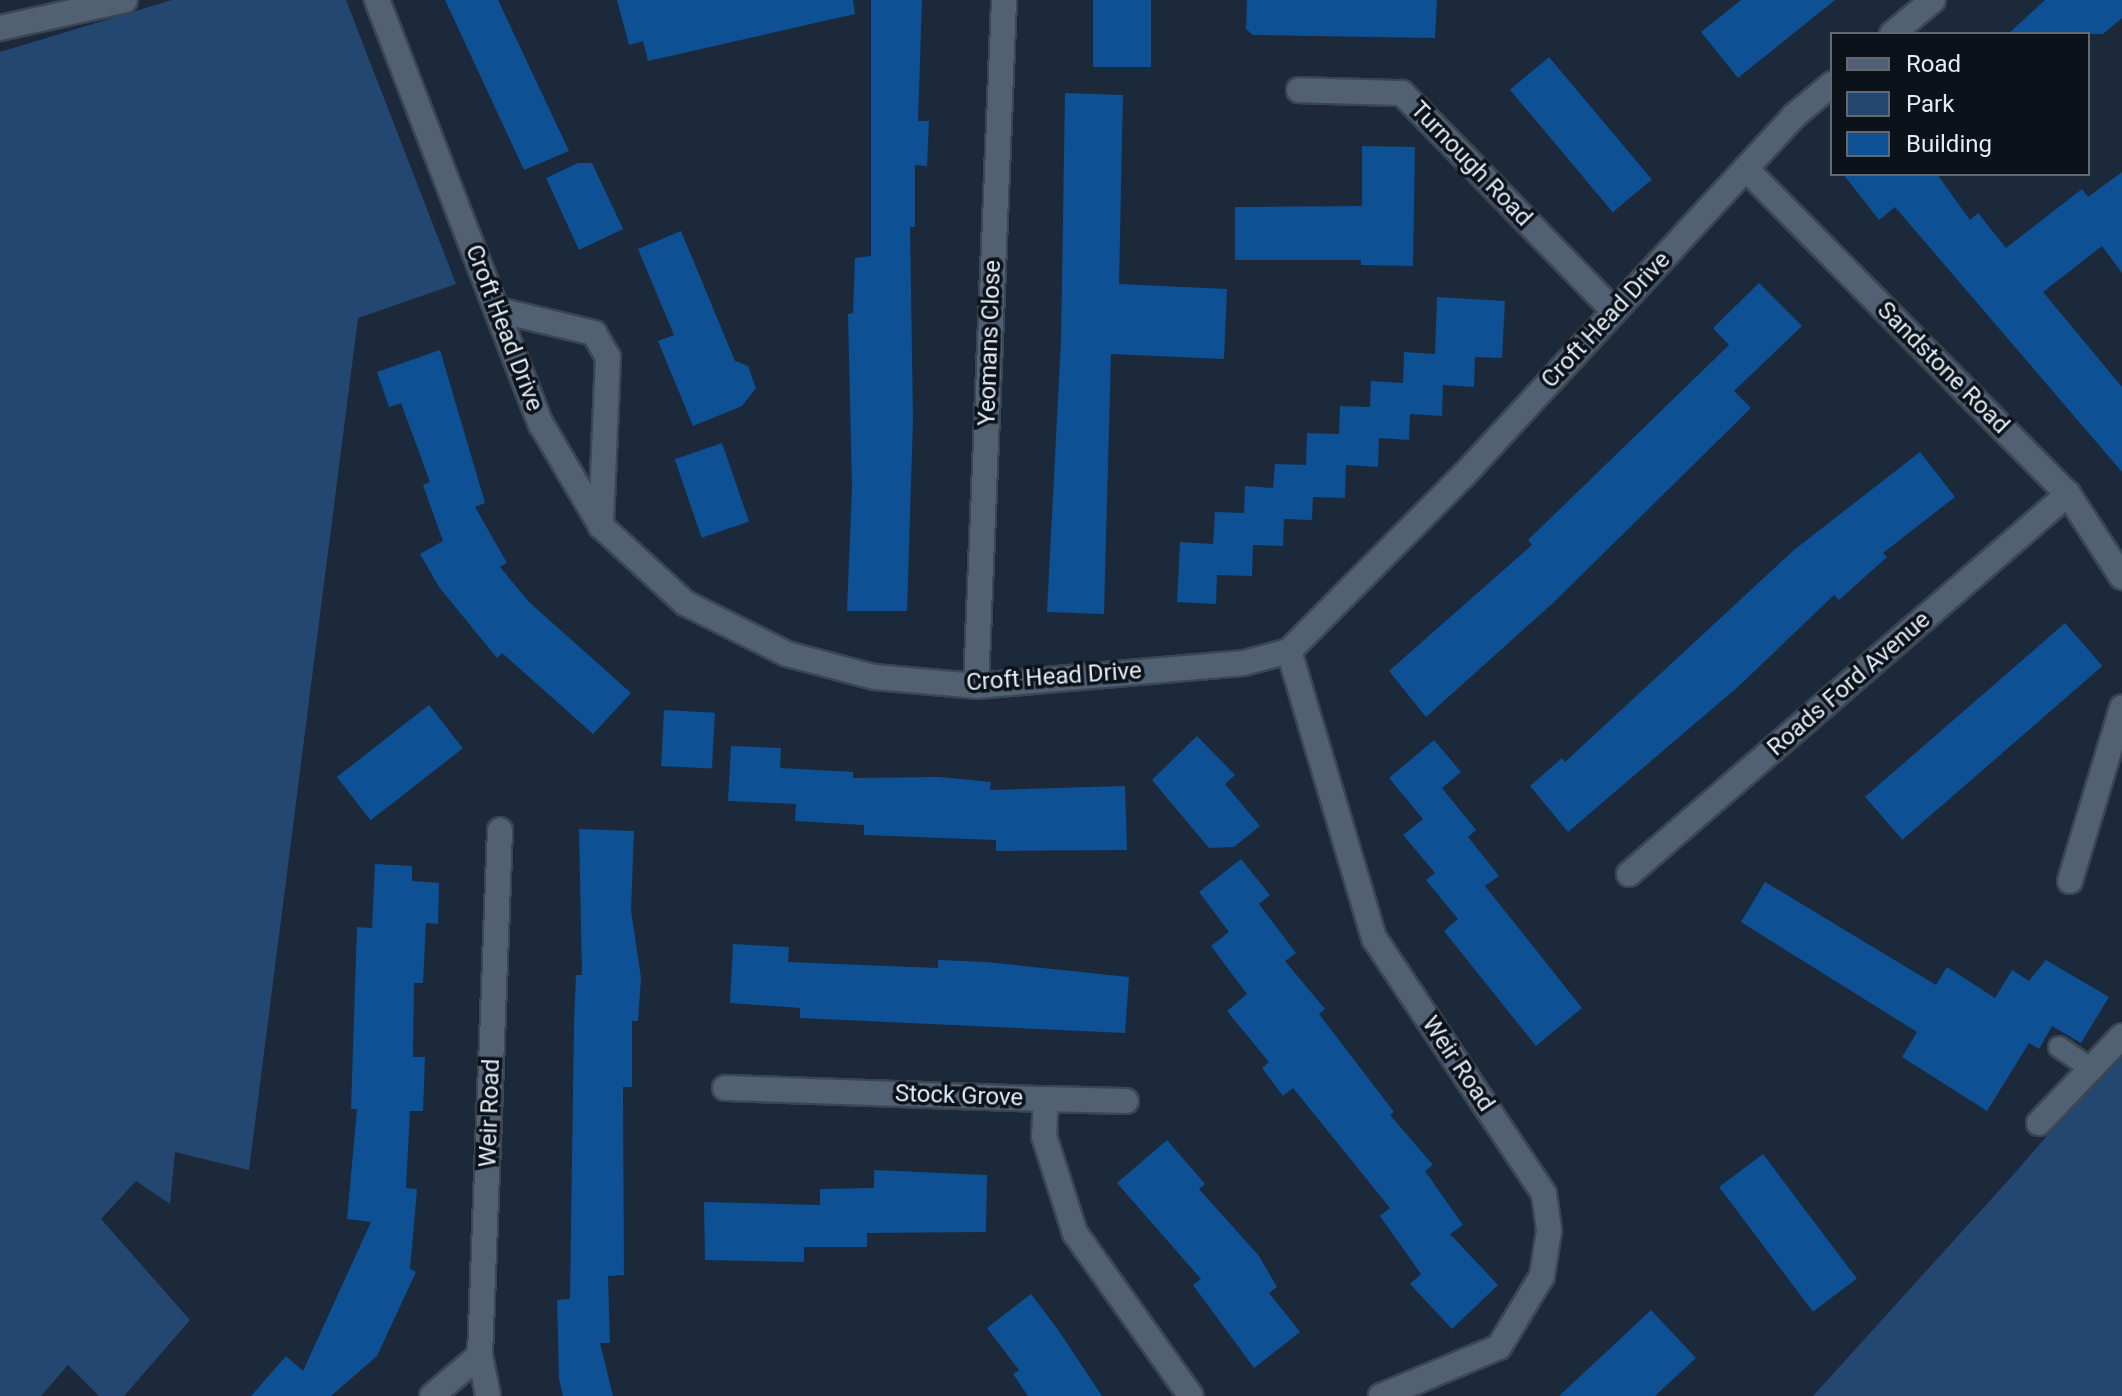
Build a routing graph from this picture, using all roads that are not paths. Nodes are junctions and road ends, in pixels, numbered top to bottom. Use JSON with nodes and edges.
{"nodes":[{"id":1,"x":125,"y":0,"type":"edge"},
{"id":2,"x":377,"y":0,"type":"edge"},
{"id":3,"x":1004,"y":0,"type":"edge"},
{"id":4,"x":1933,"y":0,"type":"edge"},
{"id":5,"x":26,"y":10,"type":"edge"},
{"id":6,"x":0,"y":28,"type":"edge"},
{"id":7,"x":1894,"y":32,"type":"edge"},
{"id":8,"x":1830,"y":86,"type":"edge"},
{"id":9,"x":1299,"y":90,"type":"dead end"},
{"id":10,"x":1749,"y":172,"type":"junction"},
{"id":11,"x":1612,"y":309,"type":"junction"},
{"id":12,"x":498,"y":310,"type":"junction"},
{"id":13,"x":2068,"y":494,"type":"junction"},
{"id":14,"x":601,"y":526,"type":"junction"},
{"id":15,"x":2122,"y":577,"type":"edge"},
{"id":16,"x":1289,"y":651,"type":"junction"},
{"id":17,"x":976,"y":686,"type":"junction"},
{"id":18,"x":2122,"y":708,"type":"edge"},
{"id":19,"x":500,"y":830,"type":"dead end"},
{"id":20,"x":1629,"y":874,"type":"dead end"},
{"id":21,"x":2070,"y":881,"type":"dead end"},
{"id":22,"x":2122,"y":1036,"type":"edge"},
{"id":23,"x":2059,"y":1047,"type":"dead end"},
{"id":24,"x":2093,"y":1070,"type":"junction"},
{"id":25,"x":725,"y":1088,"type":"dead end"},
{"id":26,"x":1046,"y":1099,"type":"junction"},
{"id":27,"x":1126,"y":1101,"type":"dead end"},
{"id":28,"x":2039,"y":1123,"type":"dead end"},
{"id":29,"x":480,"y":1355,"type":"junction"},
{"id":30,"x":432,"y":1396,"type":"edge"},
{"id":31,"x":488,"y":1396,"type":"edge"},
{"id":32,"x":1191,"y":1396,"type":"edge"},
{"id":33,"x":1381,"y":1396,"type":"edge"}],
"edges":[{"from":1,"to":5,"type":"street"},
{"from":2,"to":12,"type":"street","name":"Croft Head Drive"},
{"from":3,"to":17,"type":"street","name":"Yeomans Close"},
{"from":4,"to":7,"type":"street"},
{"from":5,"to":6,"type":"street"},
{"from":8,"to":10,"type":"street","name":"Croft Head Drive"},
{"from":9,"to":11,"type":"street","name":"Turnough Road"},
{"from":10,"to":11,"type":"street","name":"Croft Head Drive"},
{"from":10,"to":13,"type":"street","name":"Sandstone Road"},
{"from":11,"to":16,"type":"street","name":"Croft Head Drive"},
{"from":12,"to":14,"type":"street","name":"Croft Head Drive"},
{"from":12,"to":14,"type":"street"},
{"from":13,"to":15,"type":"street","name":"Sandstone Road"},
{"from":13,"to":20,"type":"street","name":"Roads Ford Avenue"},
{"from":14,"to":17,"type":"street","name":"Croft Head Drive"},
{"from":16,"to":17,"type":"street","name":"Croft Head Drive"},
{"from":16,"to":33,"type":"street","name":"Weir Road"},
{"from":18,"to":21,"type":"street"},
{"from":19,"to":29,"type":"street","name":"Weir Road"},
{"from":22,"to":24,"type":"street"},
{"from":23,"to":24,"type":"lane"},
{"from":24,"to":28,"type":"street"},
{"from":25,"to":26,"type":"street","name":"Stock Grove"},
{"from":26,"to":27,"type":"street"},
{"from":26,"to":32,"type":"street","name":"Stock Grove"},
{"from":29,"to":30,"type":"street"},
{"from":29,"to":31,"type":"street","name":"Weir Road"}]}
